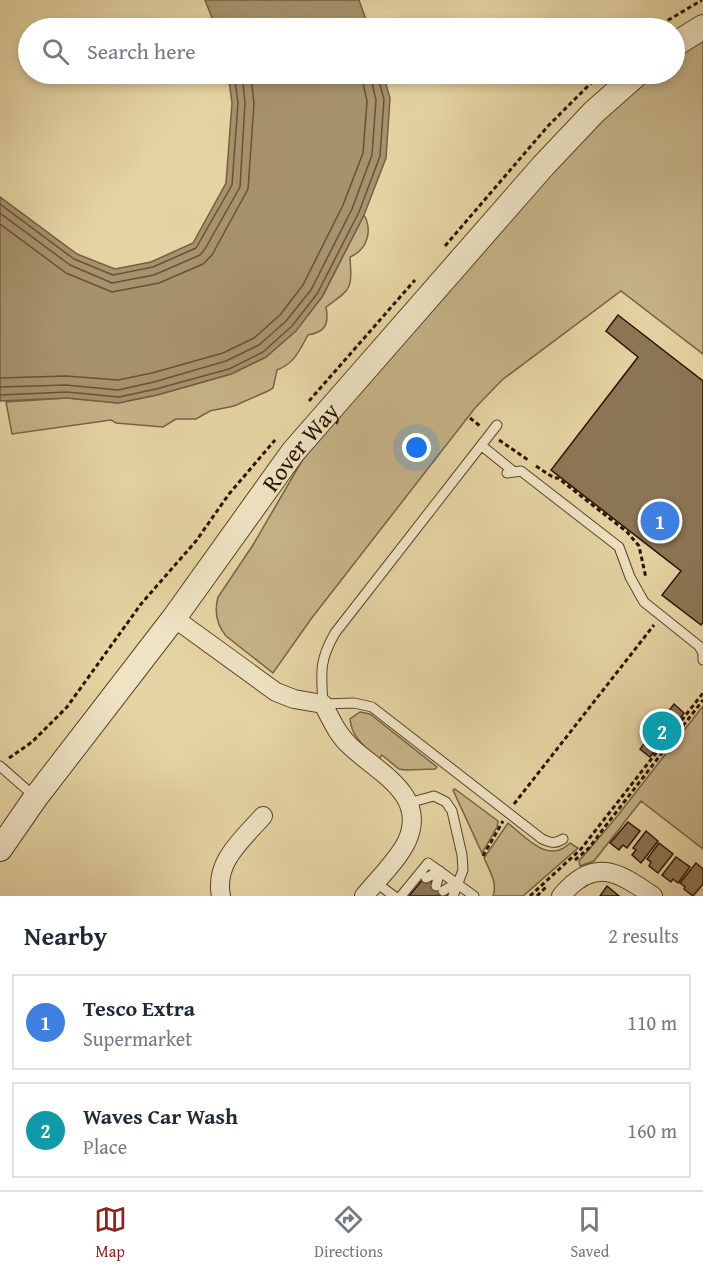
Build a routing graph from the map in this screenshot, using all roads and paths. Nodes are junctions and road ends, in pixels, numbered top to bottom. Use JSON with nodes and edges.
{"nodes":[{"id":1,"x":702,"y":0,"type":"edge"},
{"id":2,"x":672,"y":18,"type":"edge"},
{"id":3,"x":703,"y":27,"type":"edge"},
{"id":4,"x":685,"y":39,"type":"edge"},
{"id":5,"x":626,"y":84,"type":"edge"},
{"id":6,"x":470,"y":418,"type":"dead end"},
{"id":7,"x":497,"y":425,"type":"dead end"},
{"id":8,"x":484,"y":429,"type":"dead end"},
{"id":9,"x":482,"y":446,"type":"junction"},
{"id":10,"x":639,"y":546,"type":"dead end"},
{"id":11,"x":632,"y":549,"type":"dead end"},
{"id":12,"x":174,"y":618,"type":"junction"},
{"id":13,"x":656,"y":623,"type":"dead end"},
{"id":14,"x":703,"y":652,"type":"edge"},
{"id":15,"x":703,"y":660,"type":"edge"},
{"id":16,"x":703,"y":693,"type":"edge"},
{"id":17,"x":703,"y":700,"type":"edge"},
{"id":18,"x":323,"y":704,"type":"junction"},
{"id":19,"x":0,"y":765,"type":"edge"},
{"id":20,"x":36,"y":797,"type":"junction"},
{"id":21,"x":408,"y":803,"type":"junction"},
{"id":22,"x":513,"y":806,"type":"dead end"},
{"id":23,"x":262,"y":816,"type":"dead end"},
{"id":24,"x":504,"y":820,"type":"dead end"},
{"id":25,"x":563,"y":839,"type":"dead end"},
{"id":26,"x":0,"y":849,"type":"edge"},
{"id":27,"x":483,"y":856,"type":"dead end"},
{"id":28,"x":440,"y":871,"type":"junction"},
{"id":29,"x":426,"y":878,"type":"dead end"},
{"id":30,"x":456,"y":883,"type":"junction"},
{"id":31,"x":369,"y":889,"type":"edge"},
{"id":32,"x":470,"y":895,"type":"edge"},
{"id":33,"x":221,"y":896,"type":"edge"},
{"id":34,"x":394,"y":896,"type":"edge"},
{"id":35,"x":401,"y":896,"type":"edge"},
{"id":36,"x":453,"y":896,"type":"edge"},
{"id":37,"x":530,"y":896,"type":"edge"},
{"id":38,"x":537,"y":896,"type":"edge"},
{"id":39,"x":561,"y":896,"type":"edge"},
{"id":40,"x":653,"y":896,"type":"edge"}],
"edges":[{"from":1,"to":2,"type":"path"},
{"from":3,"to":4,"type":"street"},
{"from":5,"to":12,"type":"street","name":"Rover Way"},
{"from":6,"to":8,"type":"path"},
{"from":7,"to":9,"type":"lane"},
{"from":9,"to":14,"type":"lane"},
{"from":9,"to":18,"type":"lane"},
{"from":10,"to":11,"type":"path"},
{"from":12,"to":18,"type":"street"},
{"from":12,"to":20,"type":"street","name":"Rover Way"},
{"from":13,"to":22,"type":"path"},
{"from":14,"to":15,"type":"lane"},
{"from":16,"to":37,"type":"path"},
{"from":17,"to":38,"type":"path"},
{"from":18,"to":21,"type":"street"},
{"from":18,"to":25,"type":"lane"},
{"from":19,"to":20,"type":"lane"},
{"from":20,"to":26,"type":"street","name":"Rover Way"},
{"from":21,"to":30,"type":"lane"},
{"from":21,"to":31,"type":"street"},
{"from":23,"to":33,"type":"street"},
{"from":24,"to":27,"type":"path"},
{"from":28,"to":29,"type":"lane"},
{"from":28,"to":30,"type":"lane"},
{"from":28,"to":30,"type":"lane"},
{"from":28,"to":35,"type":"lane"},
{"from":30,"to":32,"type":"lane"},
{"from":30,"to":36,"type":"lane"},
{"from":31,"to":34,"type":"lane"},
{"from":39,"to":40,"type":"street"}]}
